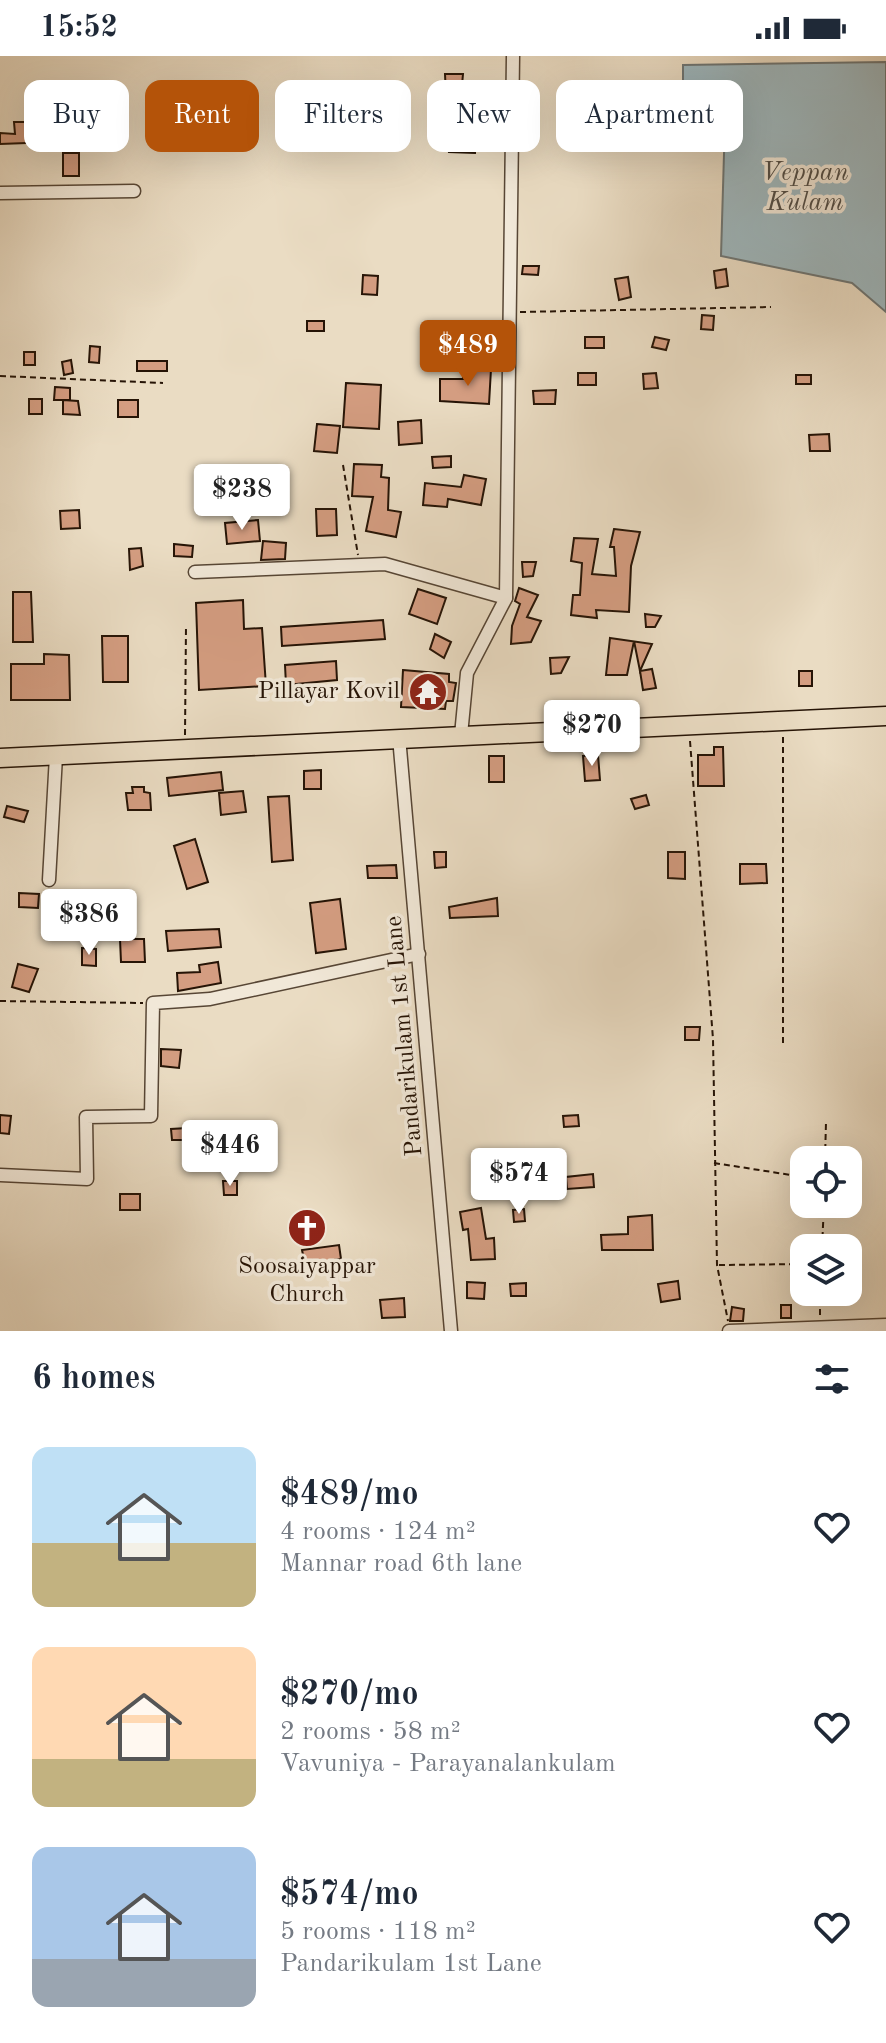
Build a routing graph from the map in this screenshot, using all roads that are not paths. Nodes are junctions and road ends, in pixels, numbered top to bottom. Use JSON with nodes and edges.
{"nodes":[{"id":1,"x":513,"y":56,"type":"edge"},
{"id":2,"x":134,"y":191,"type":"dead end"},
{"id":3,"x":0,"y":193,"type":"edge"},
{"id":4,"x":195,"y":572,"type":"dead end"},
{"id":5,"x":506,"y":598,"type":"junction"},
{"id":6,"x":886,"y":716,"type":"edge"},
{"id":7,"x":461,"y":735,"type":"junction"},
{"id":8,"x":399,"y":737,"type":"junction"},
{"id":9,"x":56,"y":756,"type":"junction"},
{"id":10,"x":0,"y":758,"type":"edge"},
{"id":11,"x":49,"y":880,"type":"dead end"},
{"id":12,"x":419,"y":954,"type":"junction"},
{"id":13,"x":0,"y":1175,"type":"edge"},
{"id":14,"x":886,"y":1325,"type":"edge"},
{"id":15,"x":451,"y":1331,"type":"edge"},
{"id":16,"x":729,"y":1331,"type":"edge"}],
"edges":[{"from":1,"to":5,"type":"street"},
{"from":2,"to":3,"type":"street"},
{"from":4,"to":5,"type":"street"},
{"from":5,"to":7,"type":"street"},
{"from":6,"to":7,"type":"highway"},
{"from":7,"to":8,"type":"highway"},
{"from":8,"to":9,"type":"highway"},
{"from":8,"to":12,"type":"street","name":"Pandarikulam 1st Lane"},
{"from":9,"to":10,"type":"highway"},
{"from":9,"to":11,"type":"street"},
{"from":12,"to":13,"type":"street"},
{"from":12,"to":15,"type":"street","name":"Pandarikulam 1st Lane"},
{"from":14,"to":16,"type":"street"}]}
